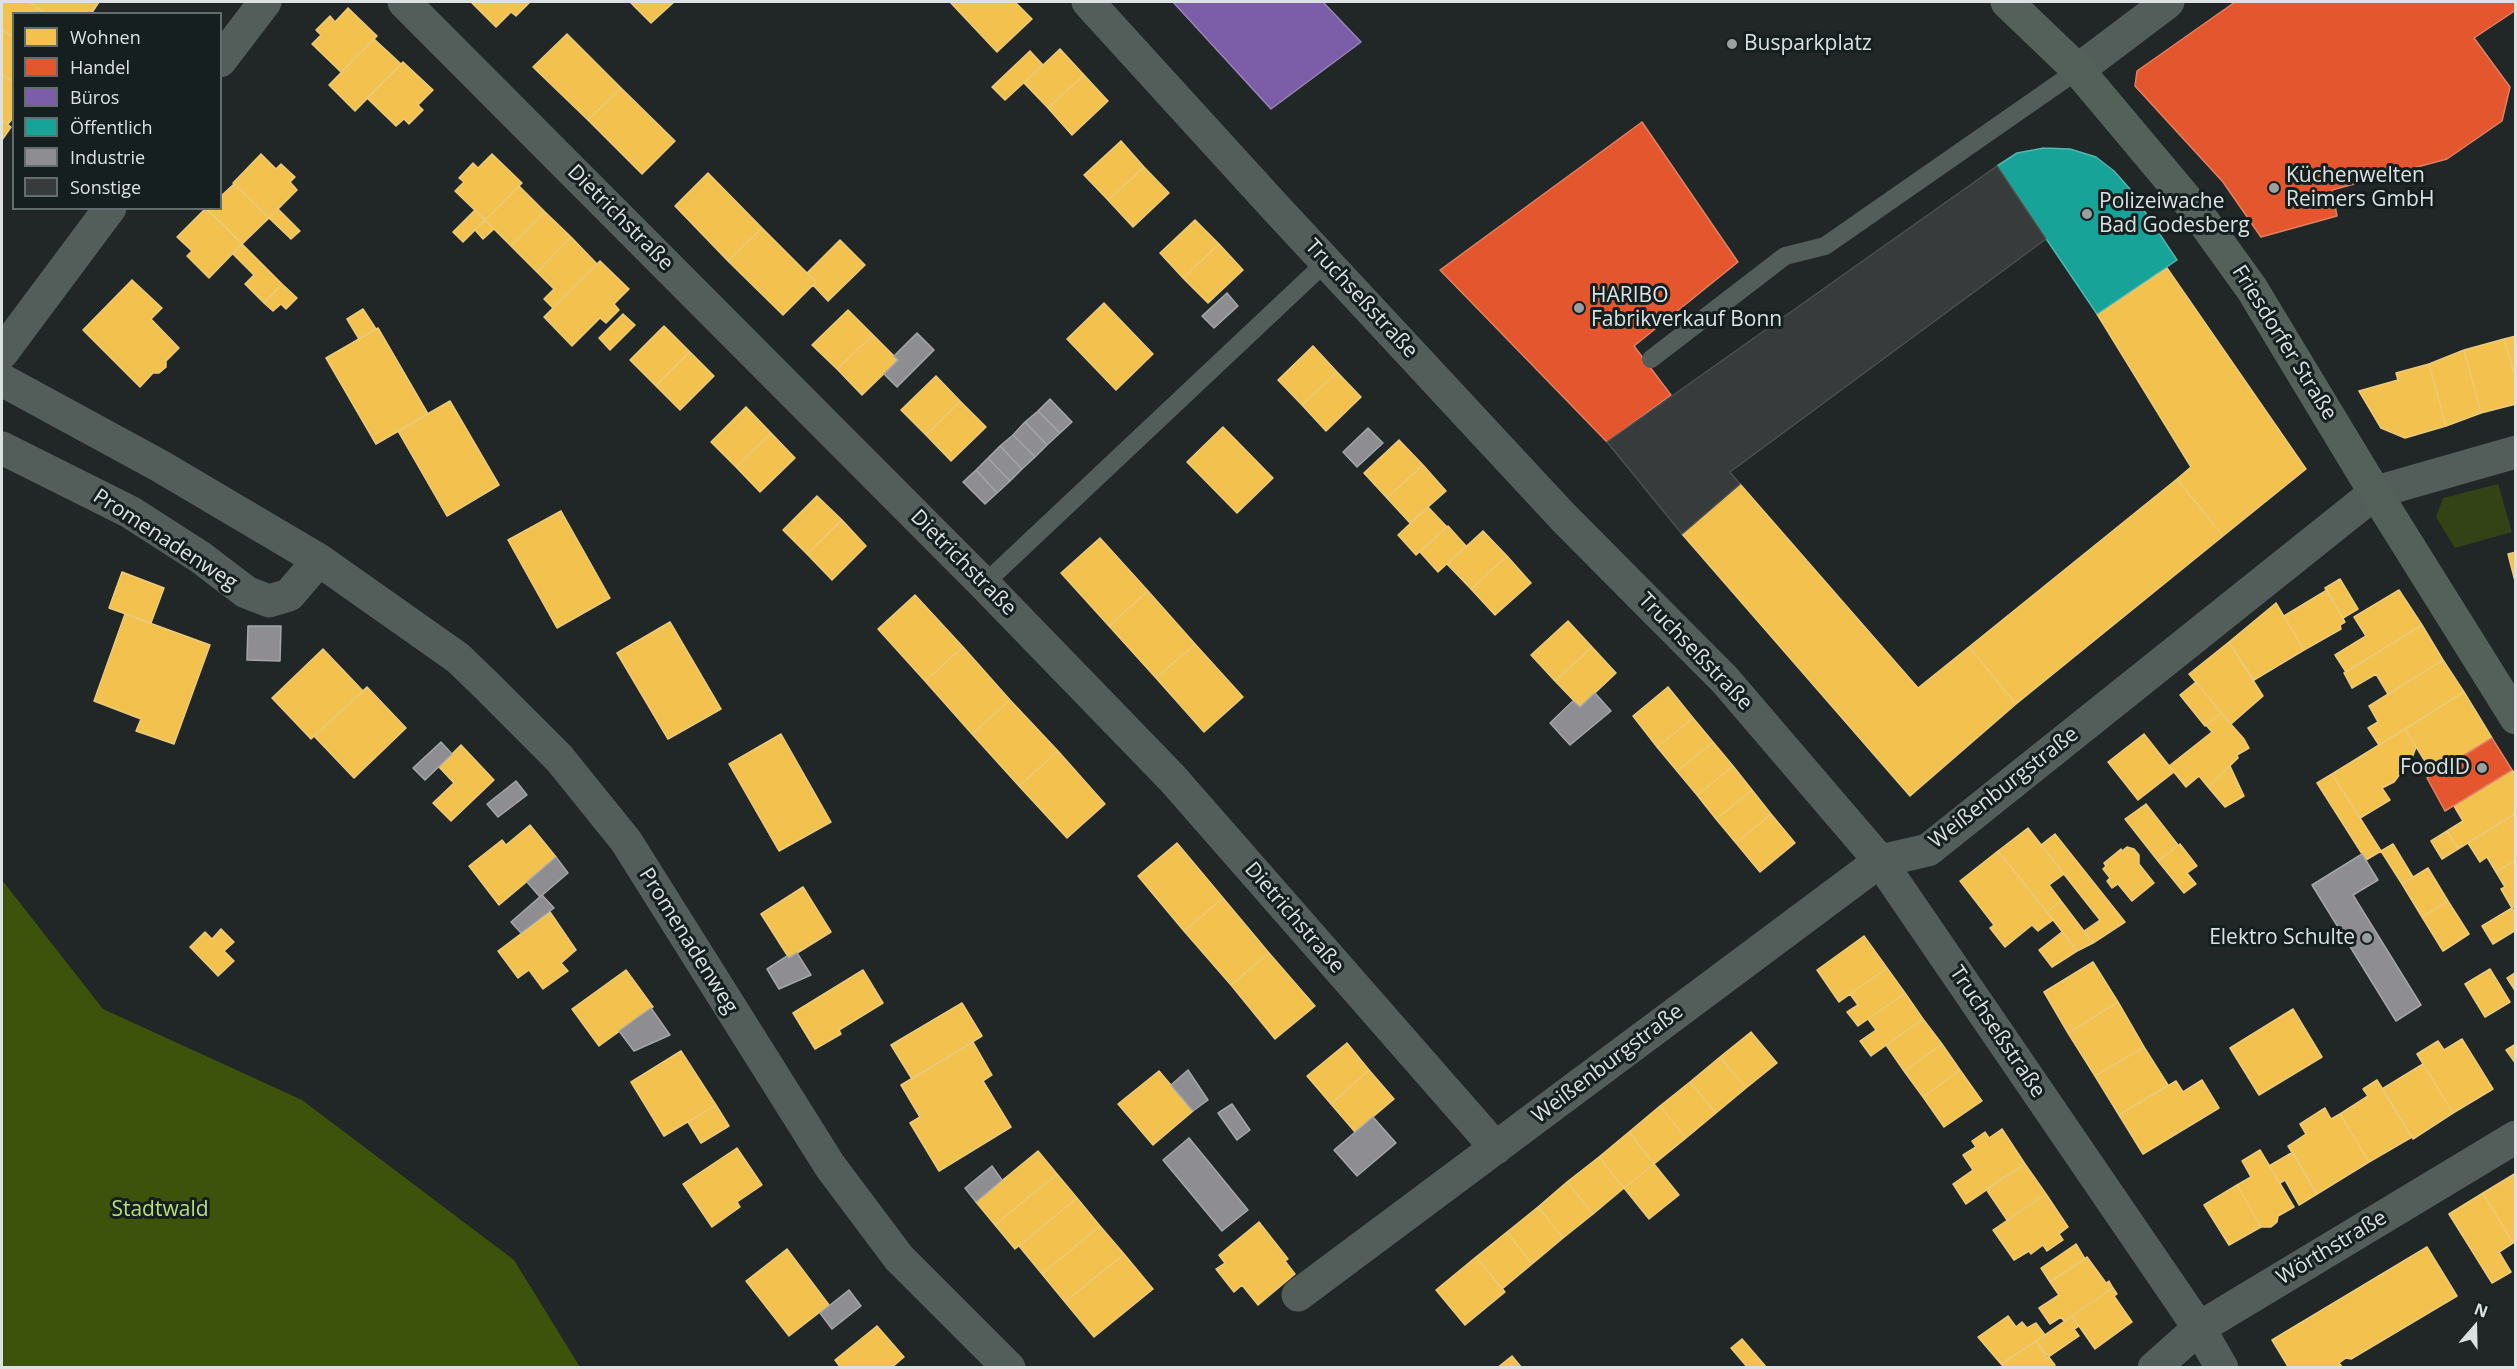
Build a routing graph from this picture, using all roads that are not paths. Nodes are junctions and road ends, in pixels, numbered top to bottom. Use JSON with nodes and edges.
{"nodes":[{"id":1,"x":265,"y":2,"type":"edge"},
{"id":2,"x":404,"y":2,"type":"edge"},
{"id":3,"x":1088,"y":2,"type":"edge"},
{"id":4,"x":2007,"y":2,"type":"edge"},
{"id":5,"x":2168,"y":2,"type":"edge"},
{"id":6,"x":222,"y":58,"type":"edge"},
{"id":7,"x":2078,"y":70,"type":"junction"},
{"id":8,"x":109,"y":210,"type":"edge"},
{"id":9,"x":1326,"y":262,"type":"junction"},
{"id":10,"x":2,"y":353,"type":"edge"},
{"id":11,"x":1651,"y":359,"type":"dead end"},
{"id":12,"x":2,"y":380,"type":"edge"},
{"id":13,"x":2,"y":448,"type":"edge"},
{"id":14,"x":2516,"y":452,"type":"edge"},
{"id":15,"x":2376,"y":492,"type":"junction"},
{"id":16,"x":319,"y":560,"type":"junction"},
{"id":17,"x":984,"y":584,"type":"junction"},
{"id":18,"x":2516,"y":718,"type":"edge"},
{"id":19,"x":1880,"y":861,"type":"junction"},
{"id":20,"x":2516,"y":1137,"type":"edge"},
{"id":21,"x":1496,"y":1148,"type":"junction"},
{"id":22,"x":1298,"y":1295,"type":"dead end"},
{"id":23,"x":2199,"y":1328,"type":"junction"},
{"id":24,"x":1009,"y":1368,"type":"edge"},
{"id":25,"x":2154,"y":1368,"type":"edge"},
{"id":26,"x":2222,"y":1368,"type":"edge"}],
"edges":[{"from":1,"to":6,"type":"street"},
{"from":2,"to":17,"type":"street","name":"Dietrichstraße"},
{"from":3,"to":9,"type":"street","name":"Truchseßstraße"},
{"from":4,"to":7,"type":"street","name":"Friesdorfer Straße"},
{"from":5,"to":7,"type":"street"},
{"from":7,"to":11,"type":"lane"},
{"from":7,"to":15,"type":"street","name":"Friesdorfer Straße"},
{"from":8,"to":10,"type":"street"},
{"from":9,"to":17,"type":"lane"},
{"from":9,"to":19,"type":"street","name":"Truchseßstraße"},
{"from":12,"to":16,"type":"street","name":"Promenadenweg"},
{"from":13,"to":16,"type":"street","name":"Promenadenweg"},
{"from":14,"to":15,"type":"street","name":"Weißenburgstraße"},
{"from":15,"to":18,"type":"street","name":"Friesdorfer Straße"},
{"from":15,"to":19,"type":"street","name":"Weißenburgstraße"},
{"from":16,"to":24,"type":"street","name":"Promenadenweg"},
{"from":17,"to":21,"type":"street","name":"Dietrichstraße"},
{"from":19,"to":21,"type":"street","name":"Weißenburgstraße"},
{"from":19,"to":23,"type":"street","name":"Truchseßstraße"},
{"from":20,"to":23,"type":"street","name":"Wörthstraße"},
{"from":21,"to":22,"type":"street","name":"Weißenburgstraße"},
{"from":23,"to":25,"type":"street","name":"Wörthstraße"},
{"from":23,"to":26,"type":"street","name":"Truchseßstraße"}]}
